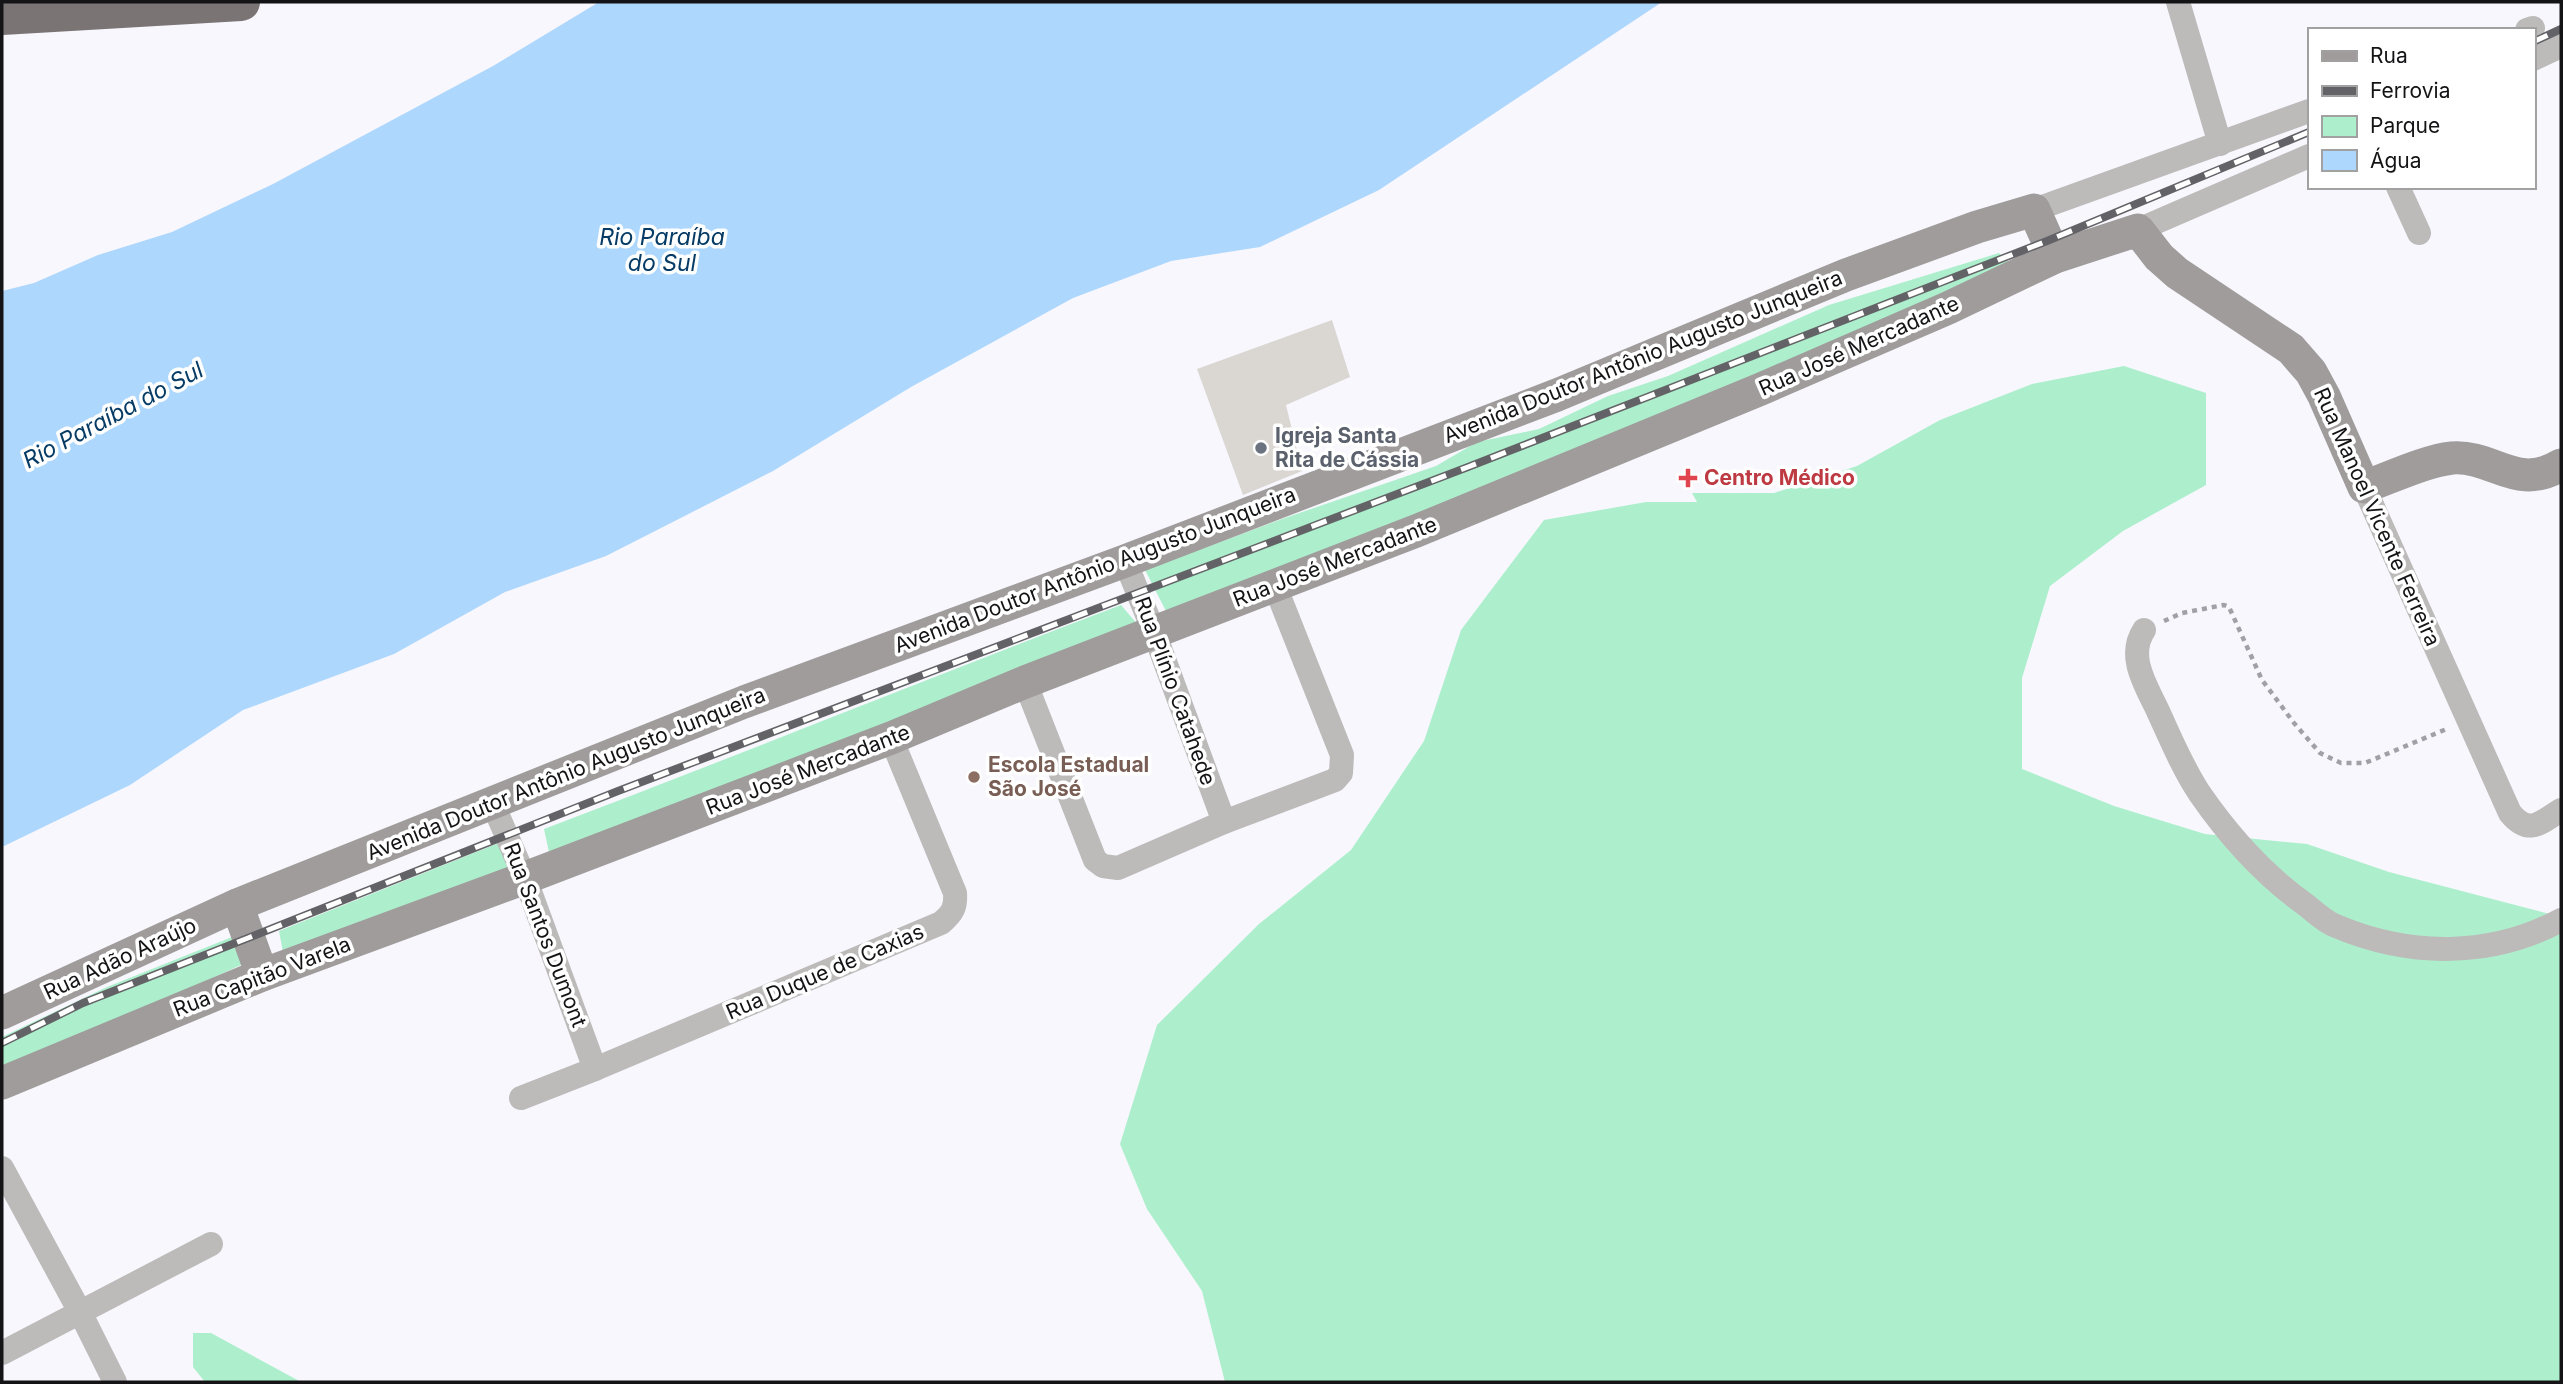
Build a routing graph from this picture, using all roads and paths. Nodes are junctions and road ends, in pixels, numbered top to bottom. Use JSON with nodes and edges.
{"nodes":[{"id":1,"x":241,"y":2,"type":"edge"},
{"id":2,"x":2178,"y":2,"type":"edge"},
{"id":3,"x":2,"y":16,"type":"edge"},
{"id":4,"x":2561,"y":46,"type":"edge"},
{"id":5,"x":2535,"y":58,"type":"edge"},
{"id":6,"x":2308,"y":111,"type":"edge"},
{"id":7,"x":2220,"y":144,"type":"junction"},
{"id":8,"x":2308,"y":156,"type":"edge"},
{"id":9,"x":2399,"y":189,"type":"edge"},
{"id":10,"x":2034,"y":210,"type":"junction"},
{"id":11,"x":2138,"y":230,"type":"junction"},
{"id":12,"x":2419,"y":233,"type":"dead end"},
{"id":13,"x":2055,"y":257,"type":"junction"},
{"id":14,"x":2561,"y":465,"type":"edge"},
{"id":15,"x":2364,"y":487,"type":"junction"},
{"id":16,"x":1125,"y":561,"type":"junction"},
{"id":17,"x":1275,"y":586,"type":"junction"},
{"id":18,"x":2144,"y":630,"type":"joint"},
{"id":19,"x":1154,"y":632,"type":"junction"},
{"id":20,"x":1025,"y":682,"type":"junction"},
{"id":21,"x":2468,"y":720,"type":"junction"},
{"id":22,"x":891,"y":738,"type":"junction"},
{"id":23,"x":492,"y":802,"type":"junction"},
{"id":24,"x":2561,"y":810,"type":"edge"},
{"id":25,"x":1223,"y":822,"type":"junction"},
{"id":26,"x":525,"y":878,"type":"junction"},
{"id":27,"x":237,"y":905,"type":"junction"},
{"id":28,"x":2561,"y":920,"type":"edge"},
{"id":29,"x":262,"y":975,"type":"junction"},
{"id":30,"x":2,"y":1013,"type":"edge"},
{"id":31,"x":595,"y":1069,"type":"junction"},
{"id":32,"x":2,"y":1083,"type":"edge"},
{"id":33,"x":521,"y":1098,"type":"dead end"},
{"id":34,"x":2,"y":1168,"type":"edge"},
{"id":35,"x":211,"y":1244,"type":"dead end"},
{"id":36,"x":80,"y":1312,"type":"junction"},
{"id":37,"x":2,"y":1353,"type":"edge"},
{"id":38,"x":115,"y":1382,"type":"edge"}],
"edges":[{"from":1,"to":3,"type":"highway"},
{"from":2,"to":7,"type":"street"},
{"from":4,"to":5,"type":"street"},
{"from":6,"to":7,"type":"street","name":"Avenida Doutor Antônio Augusto Junqueira"},
{"from":7,"to":10,"type":"street","name":"Avenida Doutor Antônio Augusto Junqueira"},
{"from":8,"to":11,"type":"street"},
{"from":9,"to":12,"type":"street"},
{"from":10,"to":13,"type":"street"},
{"from":10,"to":16,"type":"street","name":"Avenida Doutor Antônio Augusto Junqueira"},
{"from":11,"to":13,"type":"street","name":"Rua José Mercadante"},
{"from":11,"to":15,"type":"street","name":"Rua Manoel Vicente Ferreira"},
{"from":13,"to":17,"type":"street","name":"Rua José Mercadante"},
{"from":14,"to":15,"type":"street"},
{"from":15,"to":21,"type":"street","name":"Rua Manoel Vicente Ferreira"},
{"from":16,"to":19,"type":"street","name":"Rua Plínio Catahede"},
{"from":16,"to":23,"type":"street","name":"Avenida Doutor Antônio Augusto Junqueira"},
{"from":17,"to":19,"type":"street","name":"Rua José Mercadante"},
{"from":17,"to":25,"type":"street"},
{"from":18,"to":21,"type":"path"},
{"from":18,"to":28,"type":"street"},
{"from":19,"to":20,"type":"street","name":"Rua José Mercadante"},
{"from":19,"to":25,"type":"street","name":"Rua Plínio Catahede"},
{"from":20,"to":22,"type":"street","name":"Rua José Mercadante"},
{"from":20,"to":25,"type":"street"},
{"from":21,"to":24,"type":"street","name":"Rua Manoel Vicente Ferreira"},
{"from":22,"to":26,"type":"street","name":"Rua José Mercadante"},
{"from":22,"to":31,"type":"street","name":"Rua Duque de Caxias"},
{"from":23,"to":26,"type":"street","name":"Rua Santos Dumont"},
{"from":23,"to":27,"type":"street","name":"Avenida Doutor Antônio Augusto Junqueira"},
{"from":26,"to":29,"type":"street","name":"Rua Capitão Varela"},
{"from":26,"to":31,"type":"street","name":"Rua Santos Dumont"},
{"from":27,"to":29,"type":"street"},
{"from":27,"to":30,"type":"street","name":"Rua Adão Araújo"},
{"from":29,"to":32,"type":"street","name":"Rua Capitão Varela"},
{"from":31,"to":33,"type":"street","name":"Rua Duque de Caxias"},
{"from":34,"to":36,"type":"street"},
{"from":35,"to":36,"type":"street"},
{"from":36,"to":37,"type":"street"},
{"from":36,"to":38,"type":"street"}]}
